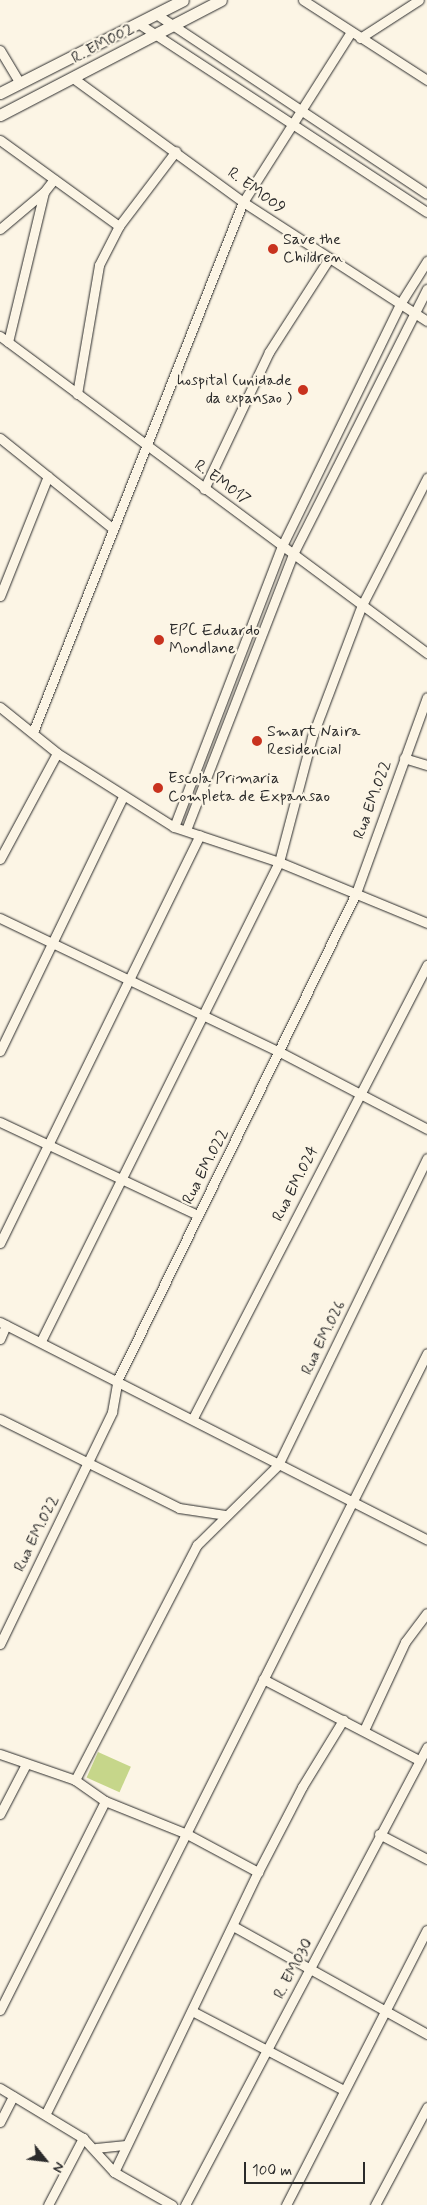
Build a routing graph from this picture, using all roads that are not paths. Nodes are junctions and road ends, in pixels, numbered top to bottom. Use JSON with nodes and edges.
{"nodes":[{"id":1,"x":183,"y":0,"type":"edge"},
{"id":2,"x":221,"y":0,"type":"edge"},
{"id":3,"x":303,"y":0,"type":"edge"},
{"id":4,"x":419,"y":0,"type":"edge"},
{"id":5,"x":156,"y":14,"type":"junction"},
{"id":6,"x":138,"y":22,"type":"junction"},
{"id":7,"x":172,"y":27,"type":"junction"},
{"id":8,"x":351,"y":32,"type":"junction"},
{"id":9,"x":154,"y":35,"type":"junction"},
{"id":10,"x":360,"y":38,"type":"junction"},
{"id":11,"x":0,"y":50,"type":"edge"},
{"id":12,"x":73,"y":78,"type":"junction"},
{"id":13,"x":427,"y":80,"type":"edge"},
{"id":14,"x":19,"y":82,"type":"junction"},
{"id":15,"x":0,"y":93,"type":"edge"},
{"id":16,"x":302,"y":111,"type":"junction"},
{"id":17,"x":0,"y":115,"type":"edge"},
{"id":18,"x":293,"y":123,"type":"junction"},
{"id":19,"x":0,"y":140,"type":"edge"},
{"id":20,"x":176,"y":151,"type":"junction"},
{"id":21,"x":54,"y":179,"type":"junction"},
{"id":22,"x":44,"y":192,"type":"junction"},
{"id":23,"x":427,"y":194,"type":"edge"},
{"id":24,"x":243,"y":202,"type":"junction"},
{"id":25,"x":427,"y":212,"type":"edge"},
{"id":26,"x":119,"y":226,"type":"junction"},
{"id":27,"x":0,"y":228,"type":"edge"},
{"id":28,"x":328,"y":260,"type":"junction"},
{"id":29,"x":427,"y":261,"type":"edge"},
{"id":30,"x":427,"y":289,"type":"edge"},
{"id":31,"x":400,"y":304,"type":"junction"},
{"id":32,"x":411,"y":312,"type":"junction"},
{"id":33,"x":427,"y":321,"type":"edge"},
{"id":34,"x":4,"y":339,"type":"edge"},
{"id":35,"x":78,"y":394,"type":"junction"},
{"id":36,"x":0,"y":438,"type":"edge"},
{"id":37,"x":144,"y":445,"type":"junction"},
{"id":38,"x":48,"y":476,"type":"junction"},
{"id":39,"x":427,"y":478,"type":"edge"},
{"id":40,"x":204,"y":489,"type":"junction"},
{"id":41,"x":113,"y":529,"type":"junction"},
{"id":42,"x":282,"y":546,"type":"junction"},
{"id":43,"x":293,"y":554,"type":"junction"},
{"id":44,"x":0,"y":596,"type":"edge"},
{"id":45,"x":362,"y":605,"type":"junction"},
{"id":46,"x":427,"y":653,"type":"edge"},
{"id":47,"x":427,"y":697,"type":"edge"},
{"id":48,"x":0,"y":707,"type":"edge"},
{"id":49,"x":33,"y":732,"type":"junction"},
{"id":50,"x":57,"y":753,"type":"junction"},
{"id":51,"x":404,"y":758,"type":"junction"},
{"id":52,"x":427,"y":765,"type":"edge"},
{"id":53,"x":123,"y":797,"type":"junction"},
{"id":54,"x":174,"y":827,"type":"junction"},
{"id":55,"x":186,"y":830,"type":"junction"},
{"id":56,"x":200,"y":835,"type":"junction"},
{"id":57,"x":0,"y":859,"type":"edge"},
{"id":58,"x":279,"y":862,"type":"junction"},
{"id":59,"x":356,"y":893,"type":"junction"},
{"id":60,"x":0,"y":918,"type":"edge"},
{"id":61,"x":427,"y":923,"type":"edge"},
{"id":62,"x":50,"y":944,"type":"junction"},
{"id":63,"x":427,"y":965,"type":"edge"},
{"id":64,"x":127,"y":980,"type":"junction"},
{"id":65,"x":203,"y":1015,"type":"junction"},
{"id":66,"x":0,"y":1052,"type":"edge"},
{"id":67,"x":280,"y":1052,"type":"junction"},
{"id":68,"x":360,"y":1095,"type":"junction"},
{"id":69,"x":0,"y":1122,"type":"edge"},
{"id":70,"x":427,"y":1129,"type":"edge"},
{"id":71,"x":48,"y":1146,"type":"junction"},
{"id":72,"x":427,"y":1158,"type":"edge"},
{"id":73,"x":122,"y":1178,"type":"junction"},
{"id":74,"x":198,"y":1215,"type":"junction"},
{"id":75,"x":0,"y":1243,"type":"edge"},
{"id":76,"x":3,"y":1324,"type":"edge"},
{"id":77,"x":0,"y":1339,"type":"edge"},
{"id":78,"x":41,"y":1342,"type":"junction"},
{"id":79,"x":427,"y":1353,"type":"edge"},
{"id":80,"x":118,"y":1379,"type":"junction"},
{"id":81,"x":192,"y":1418,"type":"junction"},
{"id":82,"x":0,"y":1419,"type":"edge"},
{"id":83,"x":87,"y":1464,"type":"junction"},
{"id":84,"x":278,"y":1464,"type":"junction"},
{"id":85,"x":351,"y":1500,"type":"junction"},
{"id":86,"x":226,"y":1515,"type":"junction"},
{"id":87,"x":427,"y":1540,"type":"edge"},
{"id":88,"x":427,"y":1613,"type":"edge"},
{"id":89,"x":1,"y":1640,"type":"edge"},
{"id":90,"x":263,"y":1679,"type":"junction"},
{"id":91,"x":343,"y":1720,"type":"junction"},
{"id":92,"x":364,"y":1730,"type":"junction"},
{"id":93,"x":427,"y":1747,"type":"edge"},
{"id":94,"x":0,"y":1754,"type":"edge"},
{"id":95,"x":418,"y":1759,"type":"junction"},
{"id":96,"x":26,"y":1764,"type":"junction"},
{"id":97,"x":75,"y":1780,"type":"junction"},
{"id":98,"x":105,"y":1801,"type":"junction"},
{"id":99,"x":0,"y":1814,"type":"edge"},
{"id":100,"x":187,"y":1834,"type":"junction"},
{"id":101,"x":379,"y":1834,"type":"junction"},
{"id":102,"x":427,"y":1859,"type":"edge"},
{"id":103,"x":258,"y":1872,"type":"junction"},
{"id":104,"x":233,"y":1926,"type":"junction"},
{"id":105,"x":427,"y":1930,"type":"edge"},
{"id":106,"x":313,"y":1969,"type":"junction"},
{"id":107,"x":0,"y":2010,"type":"edge"},
{"id":108,"x":386,"y":2010,"type":"junction"},
{"id":109,"x":192,"y":2011,"type":"junction"},
{"id":110,"x":427,"y":2034,"type":"edge"},
{"id":111,"x":270,"y":2048,"type":"junction"},
{"id":112,"x":0,"y":2088,"type":"edge"},
{"id":113,"x":344,"y":2090,"type":"junction"},
{"id":114,"x":13,"y":2096,"type":"junction"},
{"id":115,"x":427,"y":2107,"type":"edge"},
{"id":116,"x":46,"y":2113,"type":"junction"},
{"id":117,"x":0,"y":2122,"type":"edge"},
{"id":118,"x":83,"y":2138,"type":"junction"},
{"id":119,"x":126,"y":2145,"type":"junction"},
{"id":120,"x":96,"y":2148,"type":"junction"},
{"id":121,"x":114,"y":2172,"type":"junction"},
{"id":122,"x":48,"y":2205,"type":"edge"},
{"id":123,"x":172,"y":2205,"type":"edge"},
{"id":124,"x":185,"y":2205,"type":"edge"},
{"id":125,"x":286,"y":2205,"type":"edge"},
{"id":126,"x":375,"y":2205,"type":"edge"}],
"edges":[{"from":1,"to":5,"type":"street"},
{"from":2,"to":7,"type":"street","name":"R. EM002"},
{"from":3,"to":8,"type":"street"},
{"from":4,"to":10,"type":"street"},
{"from":5,"to":6,"type":"street"},
{"from":5,"to":7,"type":"street"},
{"from":6,"to":9,"type":"street"},
{"from":6,"to":14,"type":"street"},
{"from":7,"to":9,"type":"street","name":"R. EM002"},
{"from":7,"to":16,"type":"street"},
{"from":8,"to":10,"type":"street"},
{"from":8,"to":16,"type":"street"},
{"from":9,"to":12,"type":"street","name":"R. EM002"},
{"from":9,"to":18,"type":"street"},
{"from":10,"to":13,"type":"street"},
{"from":11,"to":14,"type":"street"},
{"from":12,"to":17,"type":"street","name":"R. EM002"},
{"from":12,"to":20,"type":"street","name":"R. EM009"},
{"from":14,"to":15,"type":"street"},
{"from":16,"to":18,"type":"street"},
{"from":16,"to":23,"type":"street"},
{"from":18,"to":24,"type":"street"},
{"from":18,"to":25,"type":"street"},
{"from":19,"to":21,"type":"street"},
{"from":20,"to":24,"type":"street","name":"R. EM009"},
{"from":20,"to":26,"type":"street"},
{"from":21,"to":22,"type":"street"},
{"from":21,"to":26,"type":"street"},
{"from":22,"to":27,"type":"street"},
{"from":22,"to":34,"type":"street"},
{"from":24,"to":28,"type":"street","name":"R. EM009"},
{"from":24,"to":37,"type":"street"},
{"from":26,"to":35,"type":"street"},
{"from":28,"to":31,"type":"street","name":"R. EM009"},
{"from":28,"to":40,"type":"street"},
{"from":29,"to":31,"type":"street"},
{"from":30,"to":32,"type":"street"},
{"from":31,"to":32,"type":"street","name":"R. EM009"},
{"from":31,"to":42,"type":"street"},
{"from":32,"to":33,"type":"street","name":"R. EM009"},
{"from":32,"to":43,"type":"street"},
{"from":34,"to":35,"type":"street","name":"R. EM017"},
{"from":35,"to":37,"type":"street","name":"R. EM017"},
{"from":36,"to":38,"type":"street"},
{"from":37,"to":40,"type":"street","name":"R. EM017"},
{"from":37,"to":41,"type":"street"},
{"from":38,"to":41,"type":"street"},
{"from":38,"to":44,"type":"street"},
{"from":39,"to":45,"type":"street"},
{"from":40,"to":42,"type":"street","name":"R. EM017"},
{"from":41,"to":49,"type":"street"},
{"from":42,"to":43,"type":"street","name":"R. EM017"},
{"from":42,"to":54,"type":"street"},
{"from":43,"to":45,"type":"street","name":"R. EM017"},
{"from":43,"to":55,"type":"street"},
{"from":45,"to":46,"type":"street","name":"R. EM017"},
{"from":45,"to":58,"type":"street"},
{"from":47,"to":51,"type":"street","name":"Rua EM.022"},
{"from":48,"to":49,"type":"street"},
{"from":49,"to":50,"type":"street"},
{"from":50,"to":53,"type":"street"},
{"from":50,"to":57,"type":"street"},
{"from":51,"to":52,"type":"street"},
{"from":51,"to":59,"type":"street","name":"Rua EM.022"},
{"from":53,"to":54,"type":"street"},
{"from":53,"to":62,"type":"street"},
{"from":54,"to":55,"type":"street"},
{"from":55,"to":56,"type":"street"},
{"from":56,"to":58,"type":"street"},
{"from":56,"to":64,"type":"street"},
{"from":58,"to":59,"type":"street"},
{"from":58,"to":65,"type":"street"},
{"from":59,"to":61,"type":"street"},
{"from":59,"to":67,"type":"street","name":"Rua EM.022"},
{"from":60,"to":62,"type":"street"},
{"from":62,"to":64,"type":"street"},
{"from":62,"to":66,"type":"street"},
{"from":63,"to":68,"type":"street","name":"Rua EM.024"},
{"from":64,"to":65,"type":"street"},
{"from":64,"to":71,"type":"street"},
{"from":65,"to":67,"type":"street"},
{"from":65,"to":73,"type":"street"},
{"from":67,"to":68,"type":"street"},
{"from":67,"to":74,"type":"street","name":"Rua EM.022"},
{"from":68,"to":70,"type":"street"},
{"from":68,"to":81,"type":"street","name":"Rua EM.024"},
{"from":69,"to":71,"type":"street"},
{"from":71,"to":73,"type":"street"},
{"from":71,"to":75,"type":"street"},
{"from":72,"to":84,"type":"street","name":"Rua EM.026"},
{"from":73,"to":74,"type":"street"},
{"from":73,"to":78,"type":"street"},
{"from":74,"to":80,"type":"street","name":"Rua EM.022"},
{"from":76,"to":77,"type":"street"},
{"from":76,"to":78,"type":"street"},
{"from":78,"to":80,"type":"street"},
{"from":79,"to":85,"type":"street"},
{"from":80,"to":81,"type":"street"},
{"from":80,"to":83,"type":"street","name":"Rua EM.022"},
{"from":81,"to":84,"type":"street"},
{"from":82,"to":83,"type":"street"},
{"from":83,"to":86,"type":"street"},
{"from":83,"to":89,"type":"street","name":"Rua EM.022"},
{"from":84,"to":85,"type":"street"},
{"from":84,"to":86,"type":"street","name":"Rua EM.026"},
{"from":85,"to":87,"type":"street"},
{"from":85,"to":90,"type":"street"},
{"from":86,"to":97,"type":"street","name":"Rua EM.026"},
{"from":88,"to":92,"type":"street"},
{"from":90,"to":91,"type":"street"},
{"from":90,"to":100,"type":"street"},
{"from":91,"to":92,"type":"street"},
{"from":91,"to":103,"type":"street"},
{"from":92,"to":95,"type":"street"},
{"from":93,"to":95,"type":"street","name":"R. EM030"},
{"from":94,"to":96,"type":"street"},
{"from":95,"to":101,"type":"street","name":"R. EM030"},
{"from":96,"to":97,"type":"street"},
{"from":96,"to":99,"type":"street"},
{"from":97,"to":98,"type":"street"},
{"from":98,"to":100,"type":"street"},
{"from":98,"to":107,"type":"street"},
{"from":100,"to":103,"type":"street"},
{"from":100,"to":116,"type":"street"},
{"from":101,"to":102,"type":"street"},
{"from":101,"to":106,"type":"street","name":"R. EM030"},
{"from":103,"to":104,"type":"street"},
{"from":104,"to":106,"type":"street"},
{"from":104,"to":109,"type":"street"},
{"from":105,"to":108,"type":"street"},
{"from":106,"to":108,"type":"street"},
{"from":106,"to":111,"type":"street","name":"R. EM030"},
{"from":108,"to":110,"type":"street"},
{"from":108,"to":113,"type":"street"},
{"from":109,"to":111,"type":"street"},
{"from":109,"to":119,"type":"street"},
{"from":111,"to":113,"type":"street"},
{"from":111,"to":124,"type":"street","name":"R. EM030"},
{"from":112,"to":114,"type":"street"},
{"from":113,"to":125,"type":"street"},
{"from":114,"to":116,"type":"street"},
{"from":114,"to":117,"type":"street"},
{"from":115,"to":126,"type":"street"},
{"from":116,"to":118,"type":"street"},
{"from":118,"to":120,"type":"street"},
{"from":118,"to":122,"type":"street"},
{"from":119,"to":120,"type":"street"},
{"from":119,"to":121,"type":"street"},
{"from":120,"to":121,"type":"street"},
{"from":121,"to":123,"type":"street"}]}
